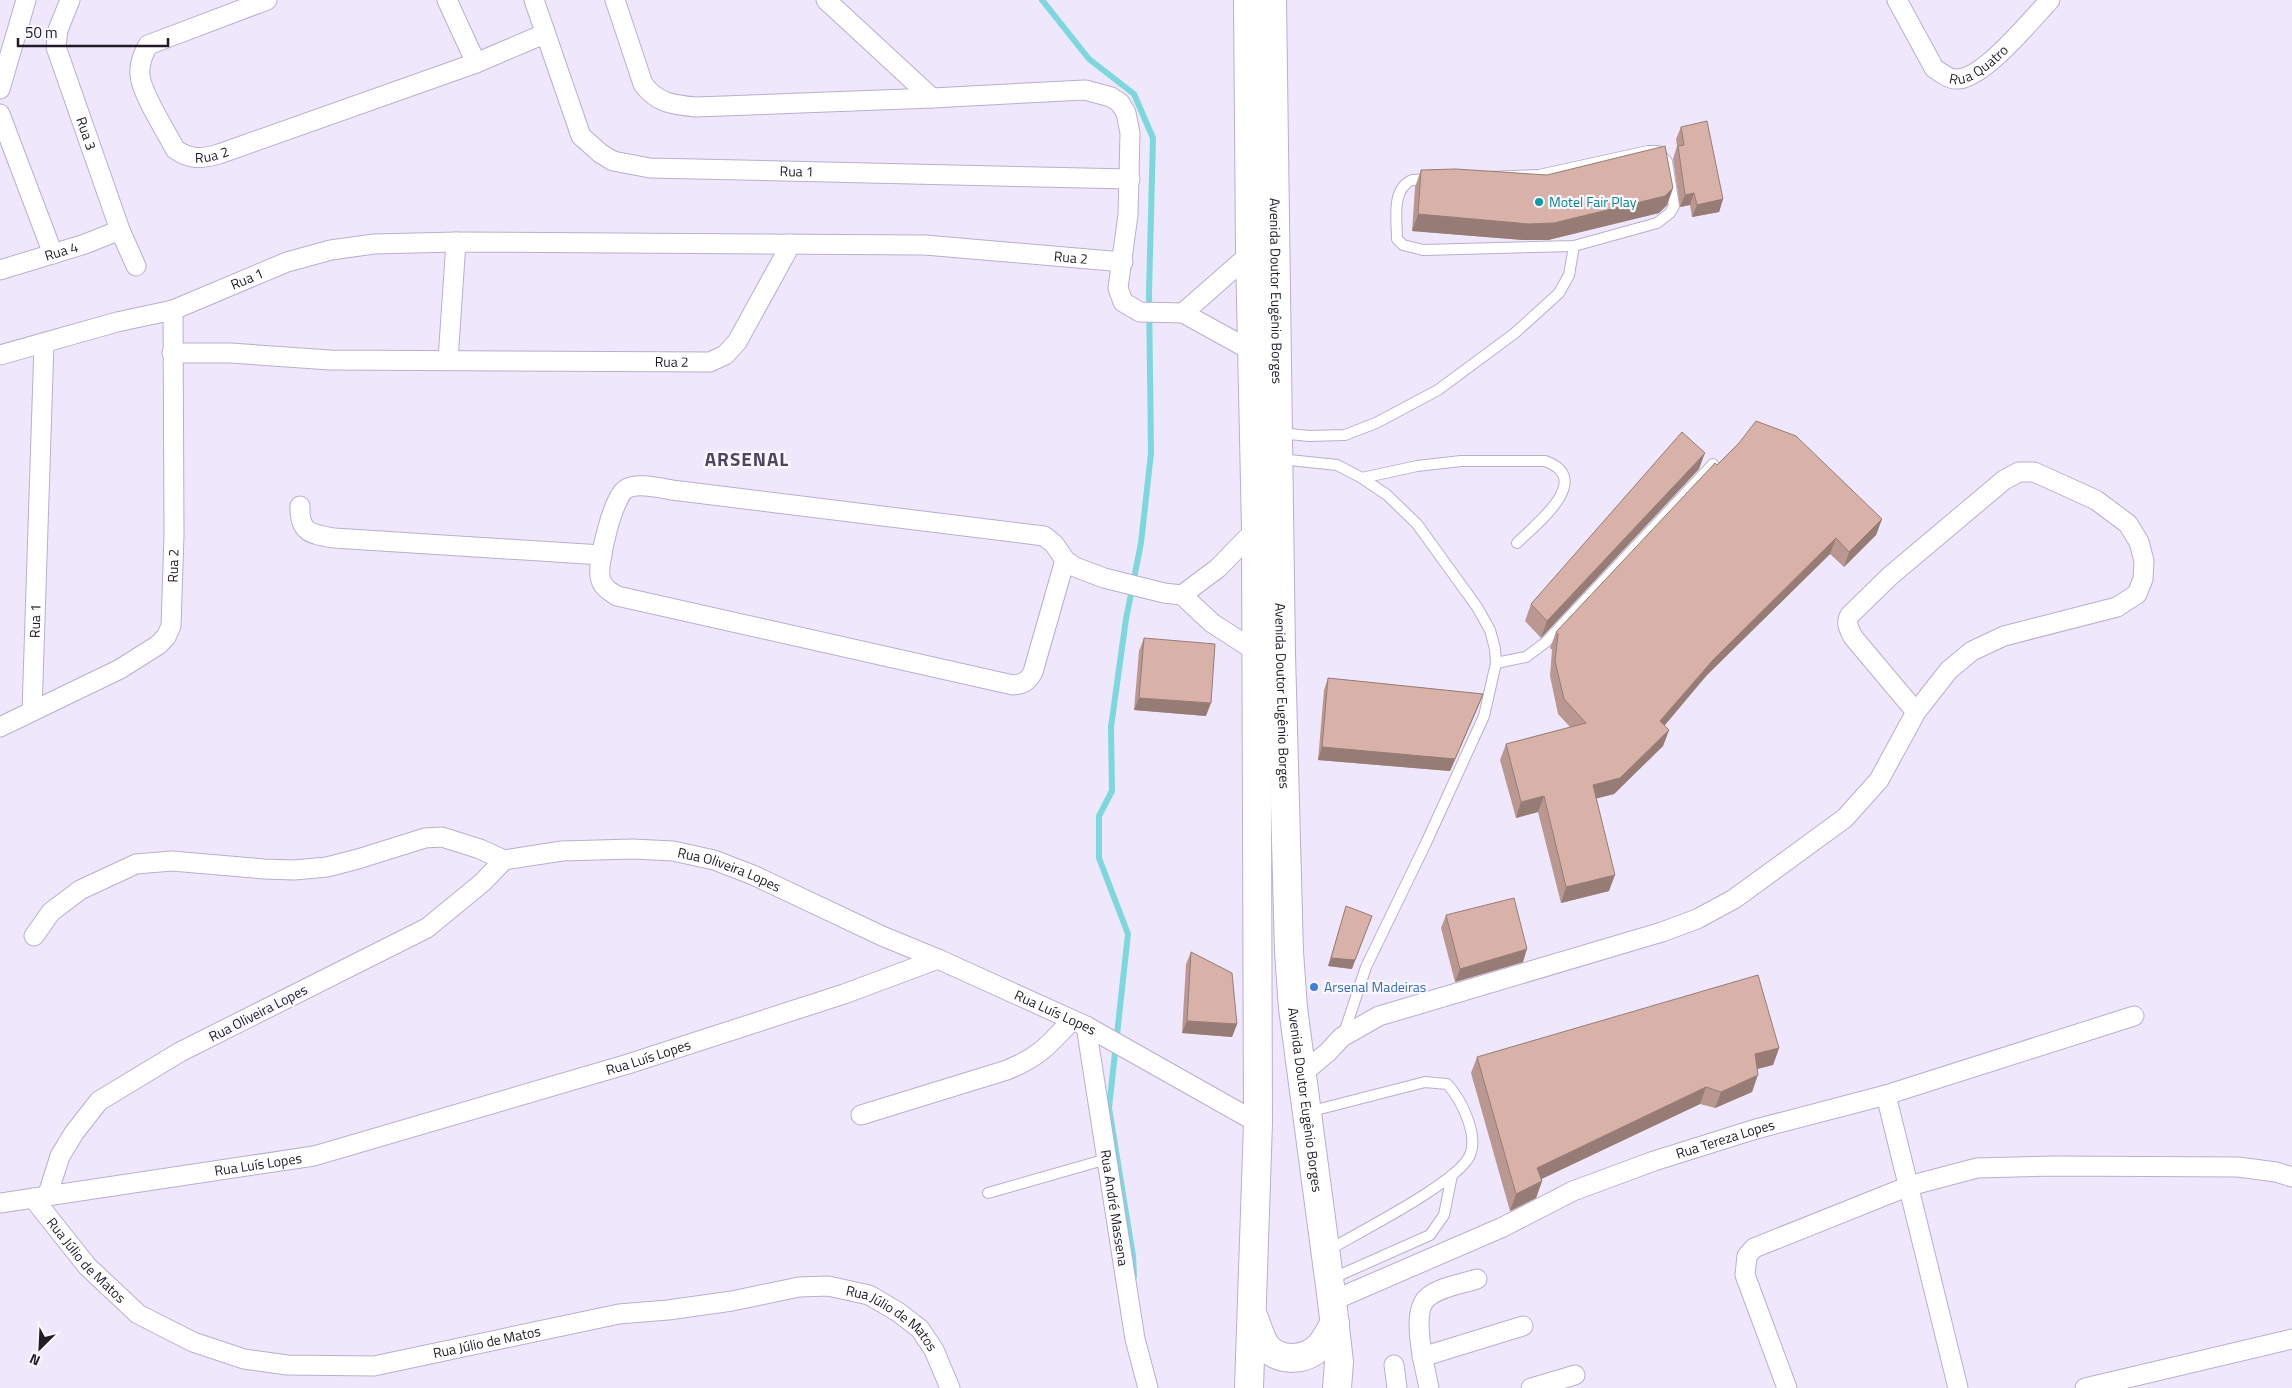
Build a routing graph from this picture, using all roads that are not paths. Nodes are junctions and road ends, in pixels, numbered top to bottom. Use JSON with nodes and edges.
{"nodes":[{"id":1,"x":26,"y":0,"type":"edge"},
{"id":2,"x":70,"y":0,"type":"edge"},
{"id":3,"x":267,"y":0,"type":"edge"},
{"id":4,"x":447,"y":0,"type":"edge"},
{"id":5,"x":534,"y":0,"type":"edge"},
{"id":6,"x":616,"y":0,"type":"edge"},
{"id":7,"x":826,"y":0,"type":"edge"},
{"id":8,"x":1248,"y":0,"type":"edge"},
{"id":9,"x":1272,"y":0,"type":"edge"},
{"id":10,"x":1897,"y":0,"type":"edge"},
{"id":11,"x":2050,"y":0,"type":"edge"},
{"id":12,"x":544,"y":34,"type":"junction"},
{"id":13,"x":476,"y":63,"type":"junction"},
{"id":14,"x":0,"y":89,"type":"edge"},
{"id":15,"x":932,"y":98,"type":"junction"},
{"id":16,"x":0,"y":114,"type":"edge"},
{"id":17,"x":1130,"y":179,"type":"junction"},
{"id":18,"x":120,"y":230,"type":"junction"},
{"id":19,"x":456,"y":242,"type":"junction"},
{"id":20,"x":791,"y":244,"type":"junction"},
{"id":21,"x":1574,"y":246,"type":"junction"},
{"id":22,"x":53,"y":254,"type":"junction"},
{"id":23,"x":1250,"y":254,"type":"junction"},
{"id":24,"x":1123,"y":262,"type":"junction"},
{"id":25,"x":136,"y":266,"type":"dead end"},
{"id":26,"x":0,"y":270,"type":"edge"},
{"id":27,"x":173,"y":310,"type":"junction"},
{"id":28,"x":1183,"y":313,"type":"junction"},
{"id":29,"x":44,"y":344,"type":"junction"},
{"id":30,"x":1252,"y":351,"type":"junction"},
{"id":31,"x":172,"y":353,"type":"junction"},
{"id":32,"x":0,"y":355,"type":"edge"},
{"id":33,"x":448,"y":360,"type":"junction"},
{"id":34,"x":1280,"y":446,"type":"junction"},
{"id":35,"x":1713,"y":464,"type":"edge"},
{"id":36,"x":1362,"y":478,"type":"junction"},
{"id":37,"x":300,"y":506,"type":"dead end"},
{"id":38,"x":1256,"y":529,"type":"junction"},
{"id":39,"x":1517,"y":543,"type":"dead end"},
{"id":40,"x":602,"y":555,"type":"junction"},
{"id":41,"x":1065,"y":560,"type":"junction"},
{"id":42,"x":1182,"y":595,"type":"junction"},
{"id":43,"x":1257,"y":652,"type":"junction"},
{"id":44,"x":1496,"y":663,"type":"junction"},
{"id":45,"x":32,"y":711,"type":"junction"},
{"id":46,"x":1916,"y":712,"type":"junction"},
{"id":47,"x":0,"y":727,"type":"edge"},
{"id":48,"x":504,"y":860,"type":"junction"},
{"id":49,"x":34,"y":936,"type":"dead end"},
{"id":50,"x":938,"y":959,"type":"junction"},
{"id":51,"x":2134,"y":1016,"type":"dead end"},
{"id":52,"x":1079,"y":1023,"type":"junction"},
{"id":53,"x":1342,"y":1037,"type":"junction"},
{"id":54,"x":1303,"y":1073,"type":"junction"},
{"id":55,"x":1886,"y":1095,"type":"junction"},
{"id":56,"x":1308,"y":1112,"type":"junction"},
{"id":57,"x":861,"y":1115,"type":"dead end"},
{"id":58,"x":1258,"y":1123,"type":"junction"},
{"id":59,"x":1107,"y":1158,"type":"junction"},
{"id":60,"x":1452,"y":1175,"type":"junction"},
{"id":61,"x":2292,"y":1177,"type":"edge"},
{"id":62,"x":1909,"y":1186,"type":"junction"},
{"id":63,"x":988,"y":1193,"type":"dead end"},
{"id":64,"x":40,"y":1198,"type":"junction"},
{"id":65,"x":0,"y":1203,"type":"edge"},
{"id":66,"x":1326,"y":1251,"type":"junction"},
{"id":67,"x":1477,"y":1279,"type":"dead end"},
{"id":68,"x":1332,"y":1301,"type":"junction"},
{"id":69,"x":1251,"y":1310,"type":"junction"},
{"id":70,"x":1523,"y":1326,"type":"dead end"},
{"id":71,"x":2292,"y":1339,"type":"edge"},
{"id":72,"x":1422,"y":1357,"type":"junction"},
{"id":73,"x":1394,"y":1365,"type":"dead end"},
{"id":74,"x":1575,"y":1376,"type":"dead end"},
{"id":75,"x":950,"y":1388,"type":"edge"},
{"id":76,"x":1148,"y":1388,"type":"edge"},
{"id":77,"x":1249,"y":1388,"type":"edge"},
{"id":78,"x":1337,"y":1388,"type":"edge"},
{"id":79,"x":1397,"y":1388,"type":"edge"},
{"id":80,"x":1429,"y":1388,"type":"edge"},
{"id":81,"x":1531,"y":1388,"type":"edge"},
{"id":82,"x":1787,"y":1388,"type":"edge"},
{"id":83,"x":1958,"y":1388,"type":"edge"},
{"id":84,"x":2085,"y":1388,"type":"edge"}],
"edges":[{"from":1,"to":14,"type":"street"},
{"from":2,"to":18,"type":"street","name":"Rua 3"},
{"from":3,"to":13,"type":"street","name":"Rua 2"},
{"from":4,"to":13,"type":"street"},
{"from":5,"to":12,"type":"street"},
{"from":6,"to":15,"type":"street"},
{"from":7,"to":15,"type":"street"},
{"from":8,"to":23,"type":"highway","name":"Avenida Doutor Eugênio Borges"},
{"from":9,"to":34,"type":"highway","name":"Avenida Doutor Eugênio Borges"},
{"from":10,"to":11,"type":"street","name":"Rua Quatro"},
{"from":12,"to":13,"type":"street","name":"Rua 2"},
{"from":12,"to":17,"type":"street","name":"Rua 1"},
{"from":15,"to":17,"type":"street"},
{"from":16,"to":22,"type":"street"},
{"from":17,"to":24,"type":"street"},
{"from":18,"to":22,"type":"street","name":"Rua 4"},
{"from":18,"to":25,"type":"street","name":"Rua 3"},
{"from":19,"to":20,"type":"street","name":"Rua 1"},
{"from":19,"to":27,"type":"street","name":"Rua 1"},
{"from":19,"to":33,"type":"street"},
{"from":20,"to":24,"type":"street","name":"Rua 2"},
{"from":20,"to":33,"type":"street","name":"Rua 2"},
{"from":21,"to":21,"type":"lane"},
{"from":21,"to":34,"type":"lane"},
{"from":22,"to":26,"type":"street","name":"Rua 4"},
{"from":23,"to":28,"type":"street"},
{"from":23,"to":30,"type":"highway","name":"Avenida Doutor Eugênio Borges"},
{"from":24,"to":28,"type":"street"},
{"from":27,"to":29,"type":"street","name":"Rua 1"},
{"from":27,"to":31,"type":"street","name":"Rua 2"},
{"from":28,"to":30,"type":"street"},
{"from":29,"to":32,"type":"street","name":"Rua 1"},
{"from":29,"to":45,"type":"street","name":"Rua 1"},
{"from":30,"to":38,"type":"highway","name":"Avenida Doutor Eugênio Borges"},
{"from":31,"to":33,"type":"street"},
{"from":31,"to":45,"type":"street","name":"Rua 2"},
{"from":34,"to":36,"type":"lane"},
{"from":34,"to":54,"type":"highway","name":"Avenida Doutor Eugênio Borges"},
{"from":35,"to":44,"type":"lane"},
{"from":36,"to":39,"type":"lane"},
{"from":36,"to":44,"type":"lane"},
{"from":37,"to":40,"type":"street"},
{"from":38,"to":42,"type":"street"},
{"from":38,"to":43,"type":"highway","name":"Avenida Doutor Eugênio Borges"},
{"from":40,"to":41,"type":"street"},
{"from":40,"to":41,"type":"street"},
{"from":41,"to":42,"type":"street"},
{"from":42,"to":43,"type":"street"},
{"from":43,"to":58,"type":"highway","name":"Avenida Doutor Eugênio Borges"},
{"from":44,"to":53,"type":"lane"},
{"from":45,"to":47,"type":"street"},
{"from":46,"to":46,"type":"street"},
{"from":46,"to":53,"type":"street"},
{"from":48,"to":49,"type":"street"},
{"from":48,"to":50,"type":"street","name":"Rua Oliveira Lopes"},
{"from":48,"to":64,"type":"street","name":"Rua Oliveira Lopes"},
{"from":50,"to":52,"type":"street","name":"Rua Luís Lopes"},
{"from":50,"to":64,"type":"street","name":"Rua Luís Lopes"},
{"from":51,"to":55,"type":"street","name":"Rua Tereza Lopes"},
{"from":52,"to":57,"type":"street"},
{"from":52,"to":58,"type":"street","name":"Rua Luís Lopes"},
{"from":52,"to":59,"type":"street","name":"Rua André Massena"},
{"from":53,"to":54,"type":"street"},
{"from":54,"to":56,"type":"highway","name":"Avenida Doutor Eugênio Borges"},
{"from":55,"to":62,"type":"street"},
{"from":55,"to":68,"type":"street","name":"Rua Tereza Lopes"},
{"from":56,"to":60,"type":"lane"},
{"from":56,"to":66,"type":"highway","name":"Avenida Doutor Eugênio Borges"},
{"from":58,"to":69,"type":"highway","name":"Avenida Doutor Eugênio Borges"},
{"from":59,"to":63,"type":"lane"},
{"from":59,"to":76,"type":"street","name":"Rua André Massena"},
{"from":60,"to":66,"type":"lane"},
{"from":60,"to":68,"type":"lane"},
{"from":61,"to":62,"type":"street"},
{"from":62,"to":82,"type":"street"},
{"from":62,"to":83,"type":"street"},
{"from":64,"to":65,"type":"street","name":"Rua Luís Lopes"},
{"from":64,"to":75,"type":"street","name":"Rua Júlio de Matos"},
{"from":66,"to":68,"type":"highway","name":"Avenida Doutor Eugênio Borges"},
{"from":67,"to":72,"type":"street"},
{"from":68,"to":69,"type":"highway"},
{"from":68,"to":78,"type":"highway","name":"Avenida Doutor Eugênio Borges"},
{"from":69,"to":77,"type":"highway","name":"Avenida Doutor Eugênio Borges"},
{"from":70,"to":72,"type":"street"},
{"from":71,"to":84,"type":"street"},
{"from":72,"to":80,"type":"street"},
{"from":73,"to":79,"type":"street"},
{"from":74,"to":81,"type":"street"}]}
